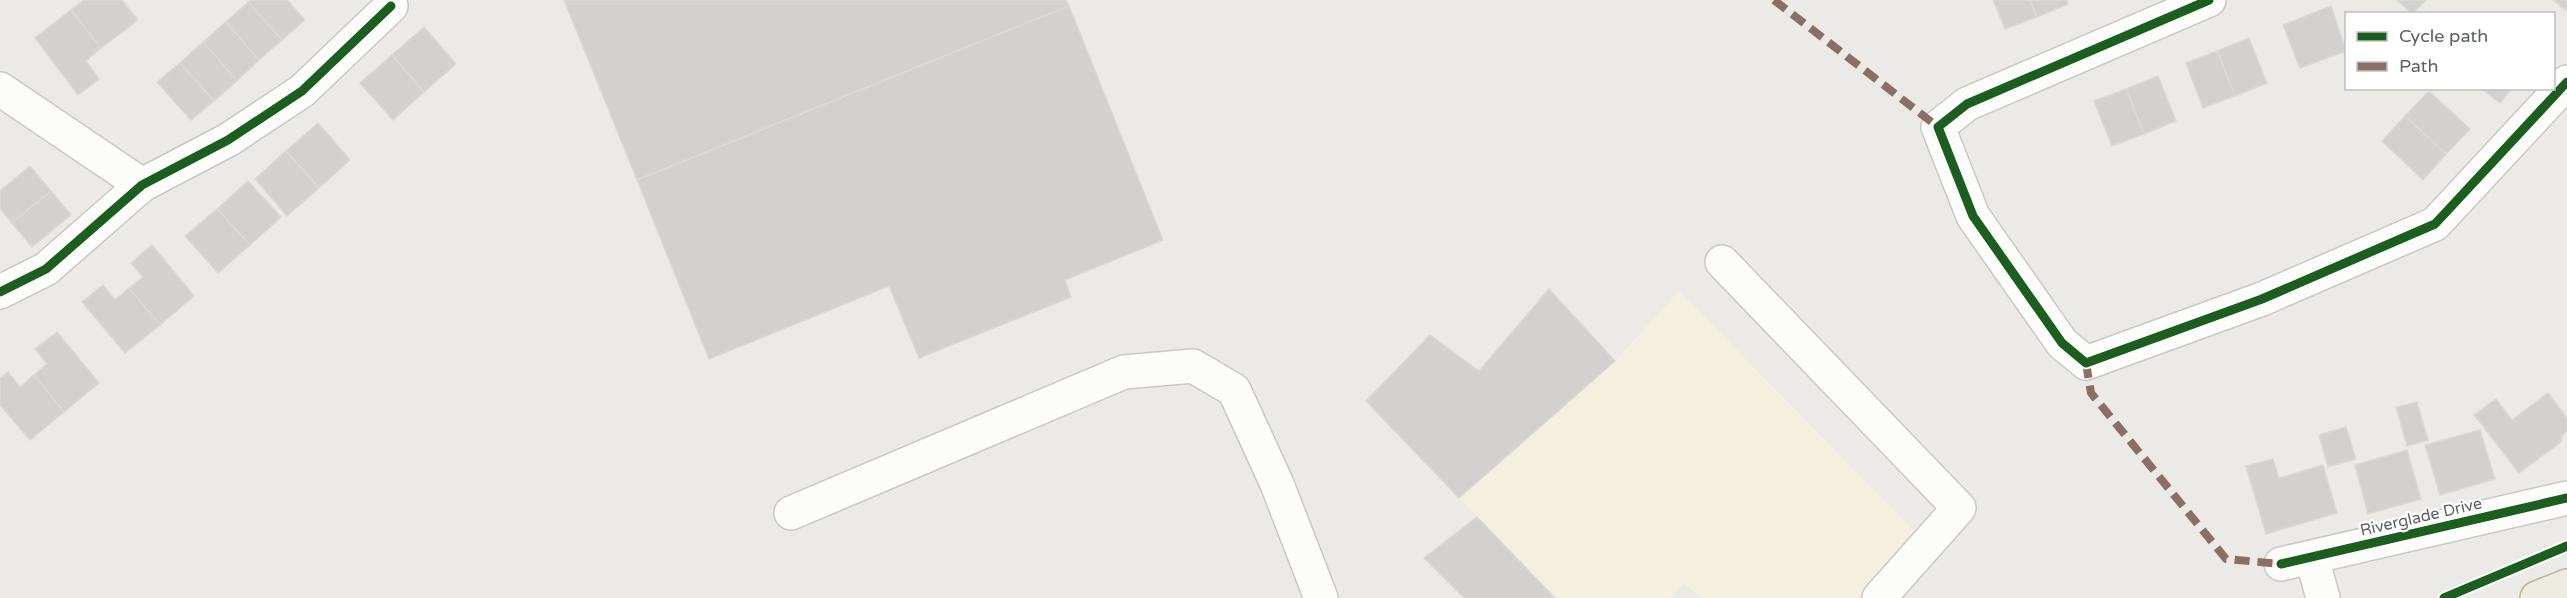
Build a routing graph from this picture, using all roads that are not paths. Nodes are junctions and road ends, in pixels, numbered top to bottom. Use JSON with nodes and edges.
{"nodes":[{"id":1,"x":2209,"y":0,"type":"edge"},
{"id":2,"x":391,"y":6,"type":"dead end"},
{"id":3,"x":2567,"y":82,"type":"edge"},
{"id":4,"x":0,"y":88,"type":"edge"},
{"id":5,"x":142,"y":185,"type":"junction"},
{"id":6,"x":1722,"y":262,"type":"dead end"},
{"id":7,"x":0,"y":292,"type":"edge"},
{"id":8,"x":2567,"y":498,"type":"edge"},
{"id":9,"x":791,"y":513,"type":"dead end"},
{"id":10,"x":2567,"y":586,"type":"edge"},
{"id":11,"x":1321,"y":598,"type":"edge"},
{"id":12,"x":1879,"y":598,"type":"edge"},
{"id":13,"x":2323,"y":598,"type":"edge"},
{"id":14,"x":2537,"y":598,"type":"edge"}],
"edges":[{"from":1,"to":3,"type":"street"},
{"from":2,"to":5,"type":"street"},
{"from":4,"to":5,"type":"street"},
{"from":5,"to":7,"type":"street"},
{"from":6,"to":12,"type":"street"},
{"from":8,"to":13,"type":"street","name":"Riverglade Drive"},
{"from":9,"to":11,"type":"street"},
{"from":10,"to":14,"type":"highway"}]}
